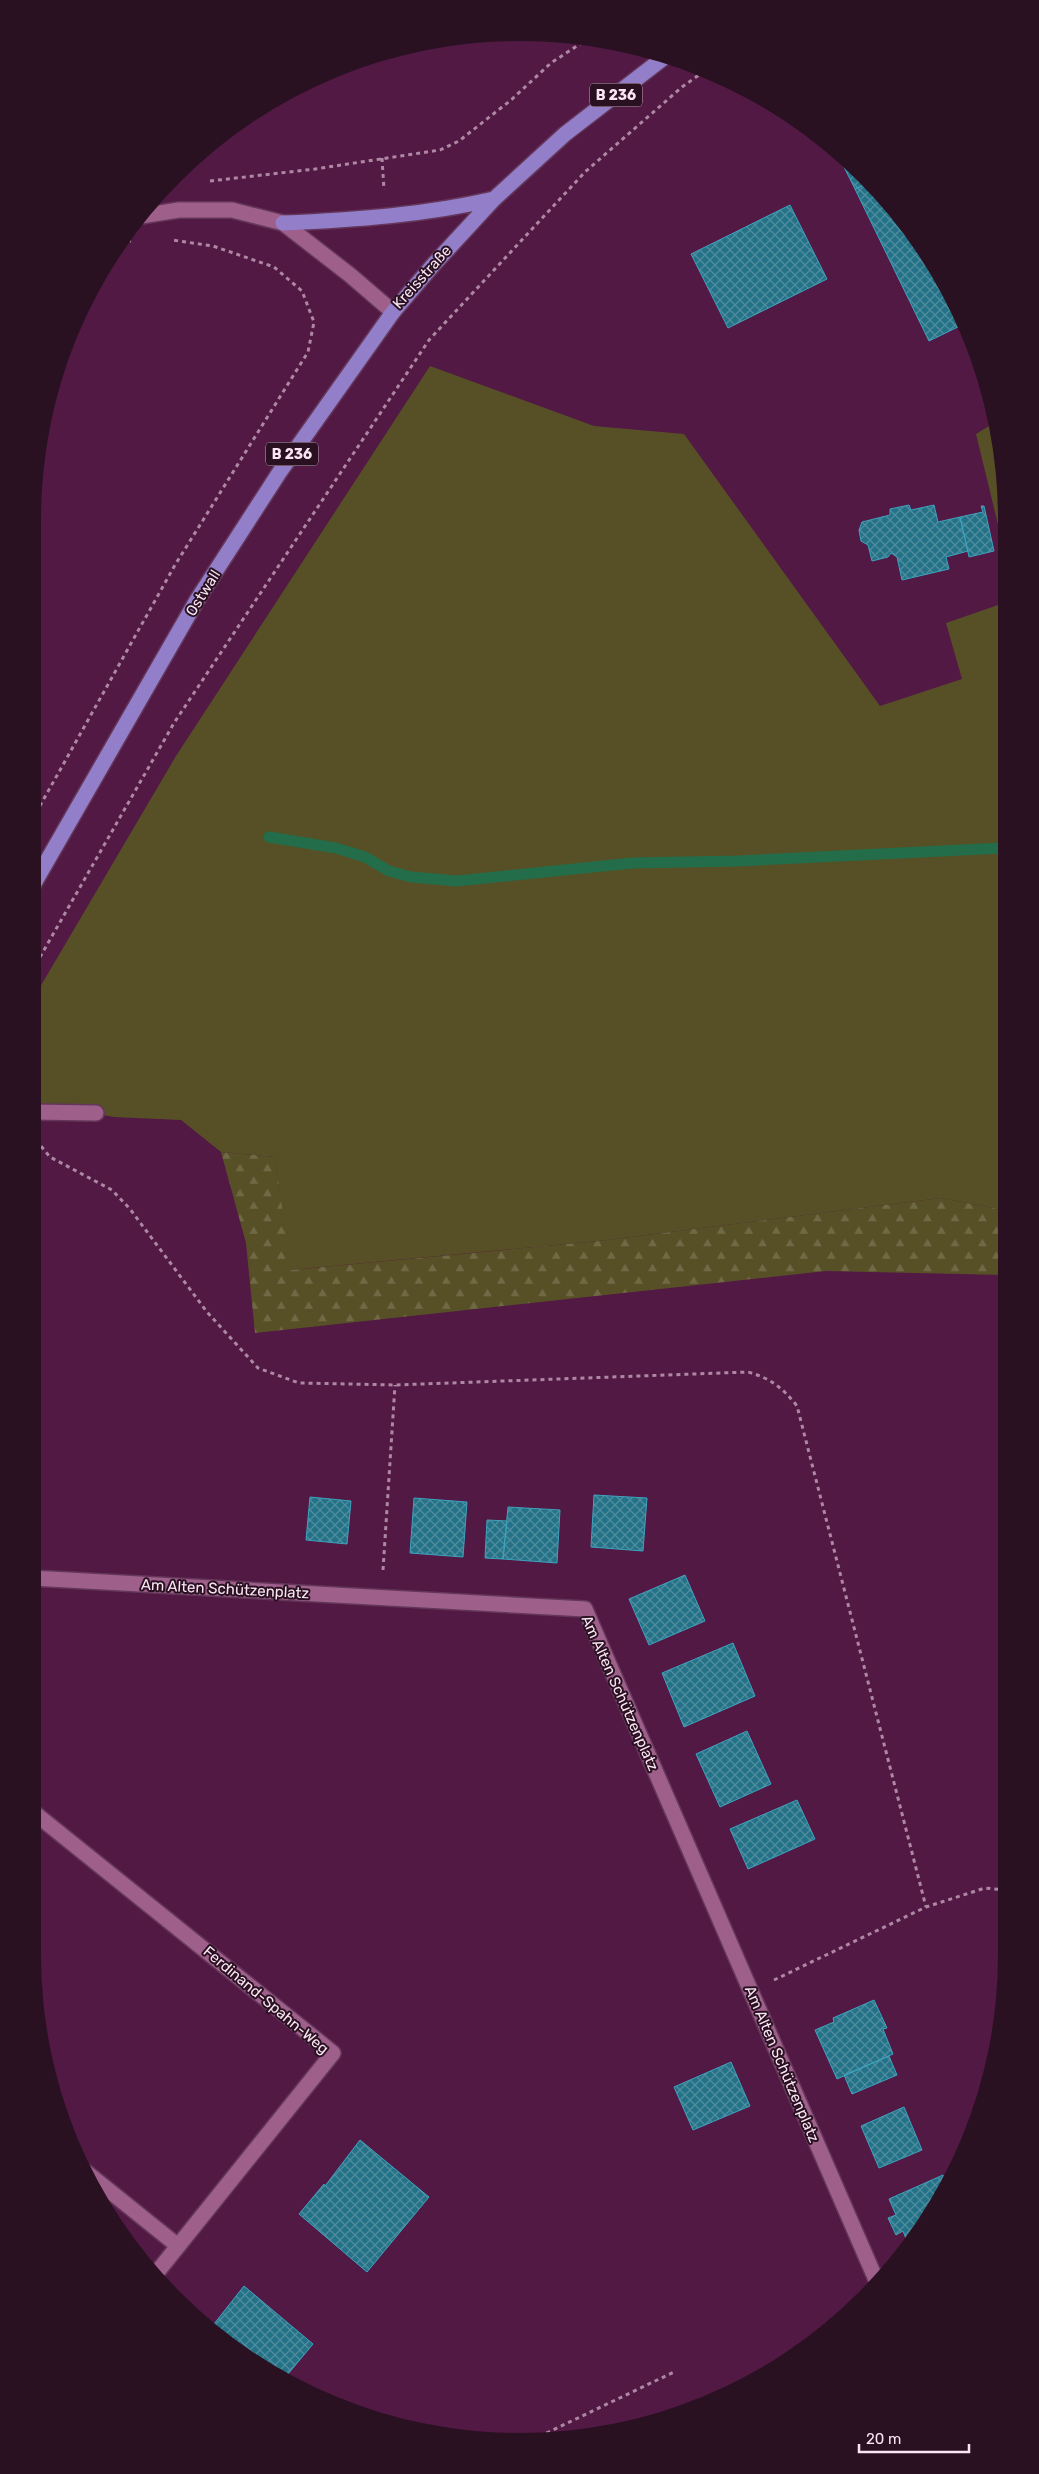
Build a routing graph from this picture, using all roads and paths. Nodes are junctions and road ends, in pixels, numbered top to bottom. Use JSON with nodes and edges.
{"nodes":[{"id":1,"x":579,"y":45,"type":"edge"},
{"id":2,"x":658,"y":62,"type":"edge"},
{"id":3,"x":697,"y":76,"type":"edge"},
{"id":4,"x":208,"y":181,"type":"dead end"},
{"id":5,"x":494,"y":199,"type":"junction"},
{"id":6,"x":151,"y":214,"type":"edge"},
{"id":7,"x":283,"y":223,"type":"junction"},
{"id":8,"x":167,"y":239,"type":"dead end"},
{"id":9,"x":140,"y":240,"type":"dead end"},
{"id":10,"x":131,"y":241,"type":"edge"},
{"id":11,"x":393,"y":312,"type":"junction"},
{"id":12,"x":41,"y":804,"type":"edge"},
{"id":13,"x":41,"y":871,"type":"edge"},
{"id":14,"x":41,"y":955,"type":"edge"},
{"id":15,"x":41,"y":1112,"type":"edge"},
{"id":16,"x":96,"y":1113,"type":"dead end"},
{"id":17,"x":41,"y":1146,"type":"edge"},
{"id":18,"x":394,"y":1385,"type":"junction"},
{"id":19,"x":41,"y":1579,"type":"edge"},
{"id":20,"x":381,"y":1598,"type":"junction"},
{"id":21,"x":41,"y":1817,"type":"edge"},
{"id":22,"x":998,"y":1889,"type":"edge"},
{"id":23,"x":926,"y":1907,"type":"junction"},
{"id":24,"x":750,"y":1991,"type":"junction"},
{"id":25,"x":99,"y":2183,"type":"edge"},
{"id":26,"x":178,"y":2246,"type":"junction"},
{"id":27,"x":159,"y":2269,"type":"edge"},
{"id":28,"x":873,"y":2276,"type":"edge"},
{"id":29,"x":676,"y":2371,"type":"dead end"},
{"id":30,"x":549,"y":2432,"type":"edge"}],
"edges":[{"from":1,"to":4,"type":"path"},
{"from":2,"to":5,"type":"main road","name":"Kreisstraße","number":"B 236"},
{"from":3,"to":14,"type":"path"},
{"from":5,"to":7,"type":"main road"},
{"from":5,"to":11,"type":"main road","name":"Kreisstraße","number":"B 236"},
{"from":6,"to":7,"type":"street","name":"Kreisstraße"},
{"from":7,"to":11,"type":"street","name":"Kreisstraße"},
{"from":8,"to":12,"type":"path"},
{"from":9,"to":10,"type":"path"},
{"from":11,"to":13,"type":"main road","name":"Ostwall","number":"B 236"},
{"from":15,"to":16,"type":"street"},
{"from":17,"to":18,"type":"path"},
{"from":18,"to":20,"type":"path"},
{"from":18,"to":23,"type":"path"},
{"from":19,"to":20,"type":"street","name":"Am Alten Schützenplatz"},
{"from":20,"to":24,"type":"street","name":"Am Alten Schützenplatz"},
{"from":21,"to":26,"type":"street","name":"Ferdinand-Spahn-Weg"},
{"from":22,"to":23,"type":"path"},
{"from":23,"to":24,"type":"path"},
{"from":24,"to":28,"type":"street","name":"Am Alten Schützenplatz"},
{"from":25,"to":26,"type":"street"},
{"from":26,"to":27,"type":"street","name":"Ferdinand-Spahn-Weg"},
{"from":29,"to":30,"type":"path"}]}
